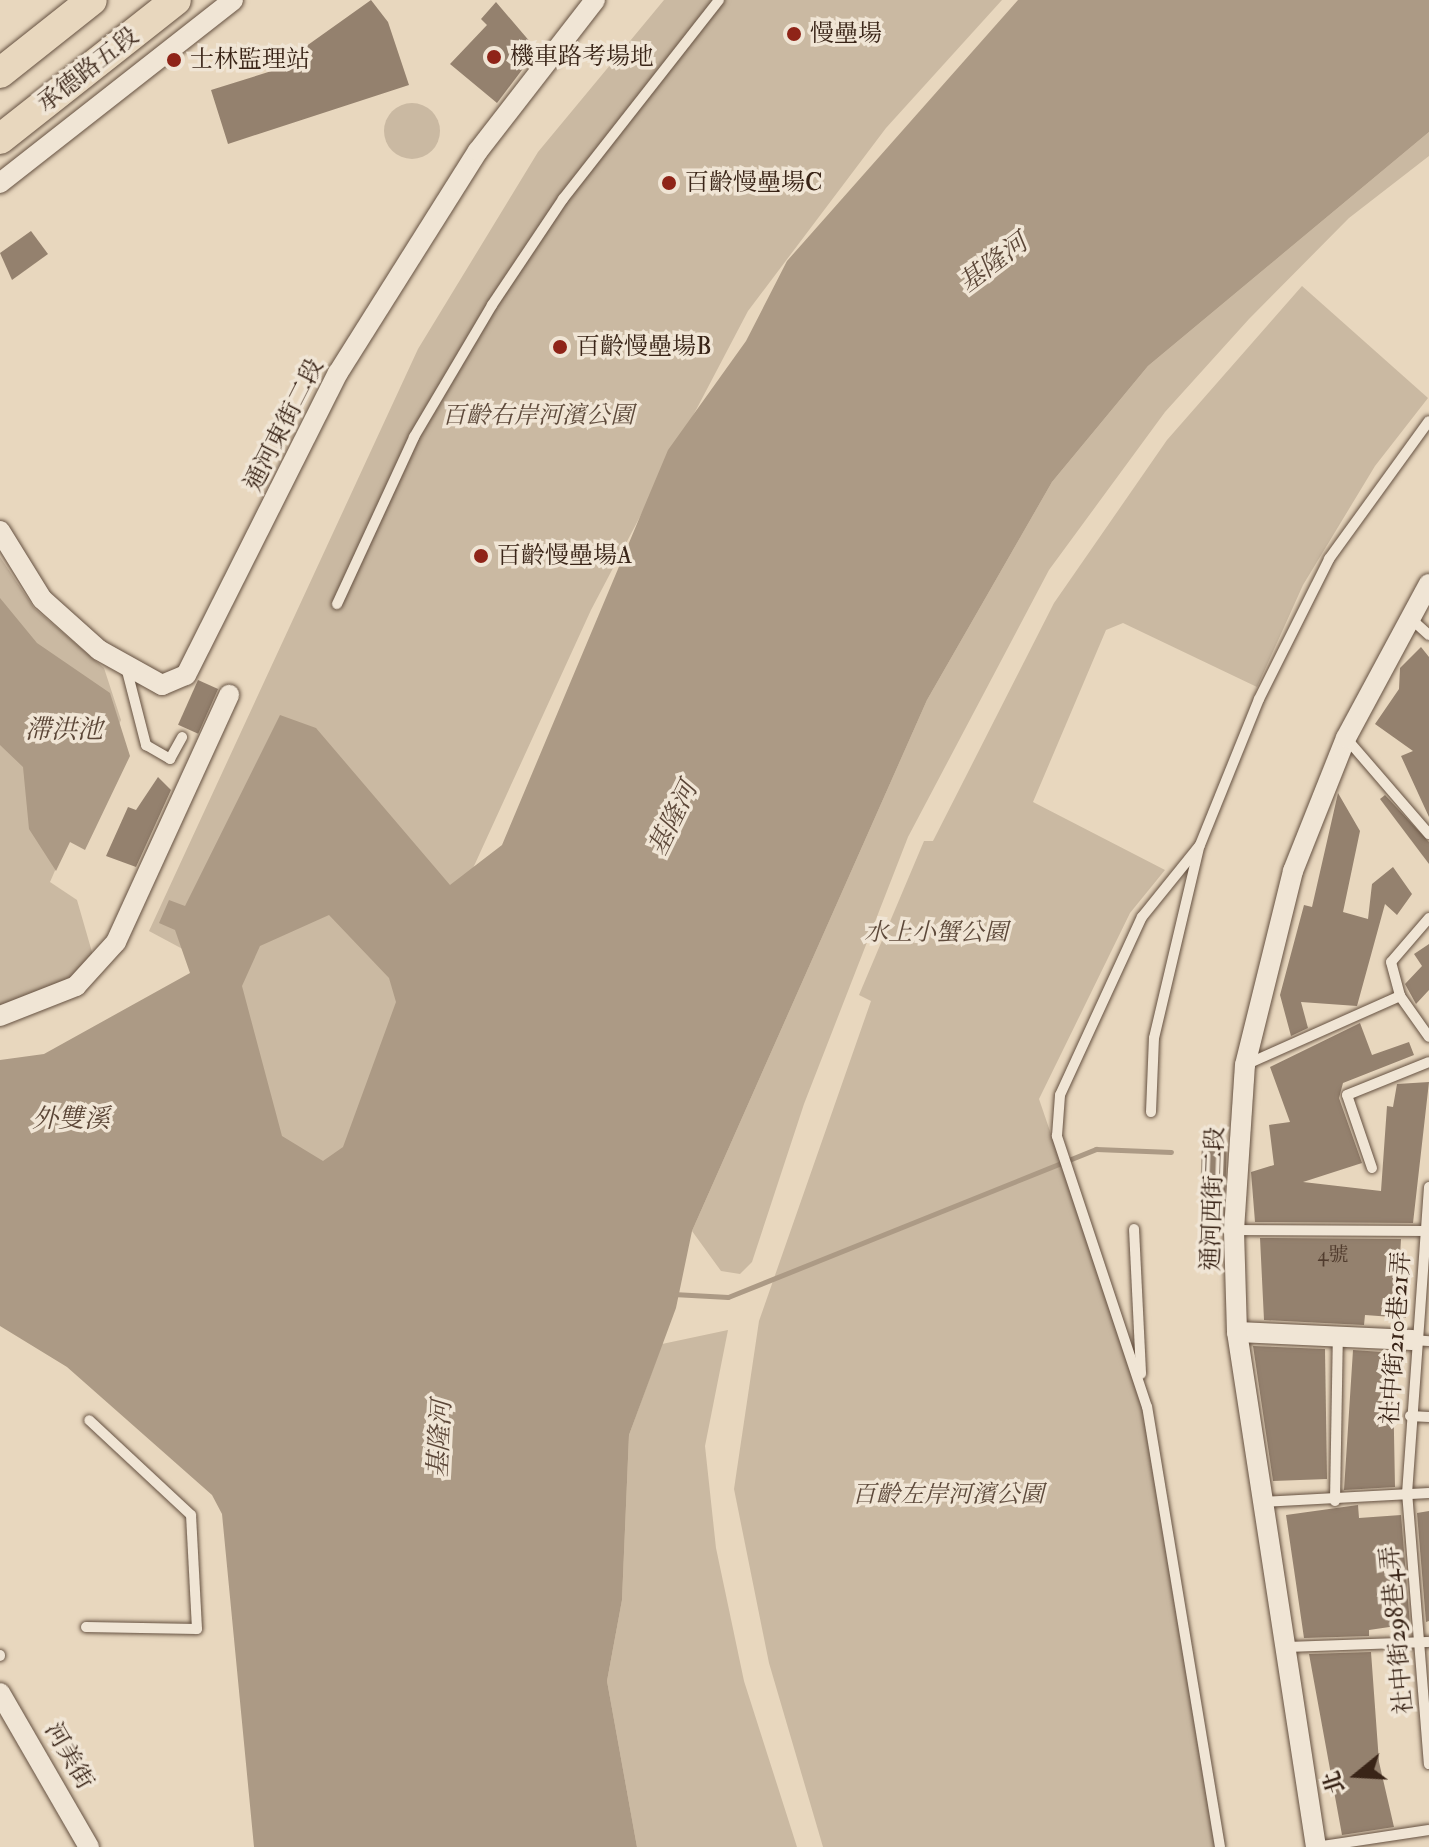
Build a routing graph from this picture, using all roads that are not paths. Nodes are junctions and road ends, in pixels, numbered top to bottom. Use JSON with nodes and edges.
{"nodes":[{"id":1,"x":92,"y":0,"type":"edge"},
{"id":2,"x":176,"y":0,"type":"edge"},
{"id":3,"x":233,"y":0,"type":"edge"},
{"id":4,"x":595,"y":0,"type":"edge"},
{"id":5,"x":719,"y":0,"type":"edge"},
{"id":6,"x":0,"y":73,"type":"edge"},
{"id":7,"x":0,"y":139,"type":"edge"},
{"id":8,"x":0,"y":183,"type":"edge"},
{"id":9,"x":1429,"y":421,"type":"edge"},
{"id":10,"x":0,"y":531,"type":"edge"},
{"id":11,"x":1429,"y":584,"type":"edge"},
{"id":12,"x":337,"y":604,"type":"dead end"},
{"id":13,"x":1408,"y":615,"type":"junction"},
{"id":14,"x":1429,"y":635,"type":"edge"},
{"id":15,"x":126,"y":667,"type":"junction"},
{"id":16,"x":229,"y":695,"type":"dead end"},
{"id":17,"x":182,"y":737,"type":"dead end"},
{"id":18,"x":1346,"y":738,"type":"junction"},
{"id":19,"x":1429,"y":834,"type":"edge"},
{"id":20,"x":1200,"y":845,"type":"junction"},
{"id":21,"x":1429,"y":918,"type":"edge"},
{"id":22,"x":1400,"y":996,"type":"junction"},
{"id":23,"x":0,"y":1016,"type":"edge"},
{"id":24,"x":1429,"y":1037,"type":"edge"},
{"id":25,"x":1429,"y":1062,"type":"edge"},
{"id":26,"x":1245,"y":1065,"type":"junction"},
{"id":27,"x":1151,"y":1112,"type":"dead end"},
{"id":28,"x":1372,"y":1168,"type":"dead end"},
{"id":29,"x":1429,"y":1187,"type":"edge"},
{"id":30,"x":1134,"y":1229,"type":"dead end"},
{"id":31,"x":1234,"y":1230,"type":"junction"},
{"id":32,"x":1424,"y":1231,"type":"junction"},
{"id":33,"x":1237,"y":1332,"type":"junction"},
{"id":34,"x":1338,"y":1335,"type":"junction"},
{"id":35,"x":1421,"y":1341,"type":"edge"},
{"id":36,"x":1140,"y":1377,"type":"junction"},
{"id":37,"x":1410,"y":1416,"type":"junction"},
{"id":38,"x":1429,"y":1417,"type":"edge"},
{"id":39,"x":89,"y":1420,"type":"dead end"},
{"id":40,"x":1407,"y":1492,"type":"junction"},
{"id":41,"x":1429,"y":1493,"type":"edge"},
{"id":42,"x":1335,"y":1501,"type":"junction"},
{"id":43,"x":1260,"y":1502,"type":"junction"},
{"id":44,"x":86,"y":1627,"type":"dead end"},
{"id":45,"x":1416,"y":1641,"type":"junction"},
{"id":46,"x":1429,"y":1642,"type":"edge"},
{"id":47,"x":1283,"y":1647,"type":"junction"},
{"id":48,"x":0,"y":1693,"type":"edge"},
{"id":49,"x":1429,"y":1764,"type":"edge"},
{"id":50,"x":1429,"y":1830,"type":"edge"},
{"id":51,"x":1409,"y":1832,"type":"junction"},
{"id":52,"x":89,"y":1847,"type":"edge"},
{"id":53,"x":1220,"y":1847,"type":"edge"},
{"id":54,"x":1316,"y":1847,"type":"edge"},
{"id":55,"x":1412,"y":1847,"type":"edge"}],
"edges":[{"from":1,"to":6,"type":"main road"},
{"from":2,"to":7,"type":"main road","name":"承德路五段"},
{"from":3,"to":8,"type":"street"},
{"from":4,"to":15,"type":"street","name":"通河東街二段"},
{"from":5,"to":12,"type":"lane"},
{"from":9,"to":20,"type":"lane"},
{"from":10,"to":15,"type":"street","name":"通河東街二段"},
{"from":11,"to":13,"type":"street","name":"通河西街二段"},
{"from":13,"to":14,"type":"lane"},
{"from":13,"to":18,"type":"street","name":"通河西街二段"},
{"from":15,"to":17,"type":"lane"},
{"from":16,"to":23,"type":"street"},
{"from":18,"to":19,"type":"lane"},
{"from":18,"to":26,"type":"street","name":"通河西街二段"},
{"from":20,"to":27,"type":"lane"},
{"from":20,"to":36,"type":"lane"},
{"from":21,"to":22,"type":"lane"},
{"from":22,"to":24,"type":"lane"},
{"from":22,"to":26,"type":"lane"},
{"from":25,"to":28,"type":"lane"},
{"from":26,"to":31,"type":"street","name":"通河西街二段"},
{"from":29,"to":32,"type":"lane","name":"社中街210巷21弄"},
{"from":30,"to":36,"type":"lane"},
{"from":31,"to":32,"type":"lane"},
{"from":31,"to":33,"type":"street","name":"通河西街二段"},
{"from":32,"to":35,"type":"lane","name":"社中街210巷21弄"},
{"from":33,"to":34,"type":"street"},
{"from":33,"to":43,"type":"street","name":"通河西街二段"},
{"from":34,"to":35,"type":"street"},
{"from":34,"to":42,"type":"lane"},
{"from":35,"to":37,"type":"lane","name":"社中街210巷21弄"},
{"from":36,"to":53,"type":"lane"},
{"from":37,"to":38,"type":"lane"},
{"from":37,"to":40,"type":"lane","name":"社中街210巷21弄"},
{"from":39,"to":44,"type":"lane"},
{"from":40,"to":41,"type":"lane"},
{"from":40,"to":42,"type":"lane"},
{"from":40,"to":45,"type":"lane","name":"社中街298巷4弄"},
{"from":42,"to":43,"type":"lane"},
{"from":43,"to":47,"type":"street","name":"通河西街二段"},
{"from":45,"to":46,"type":"lane"},
{"from":45,"to":47,"type":"lane"},
{"from":45,"to":49,"type":"lane","name":"社中街298巷4弄"},
{"from":47,"to":54,"type":"street","name":"通河西街二段"},
{"from":48,"to":52,"type":"street","name":"河美街"},
{"from":50,"to":51,"type":"lane"},
{"from":51,"to":54,"type":"lane"},
{"from":51,"to":55,"type":"lane"}]}
